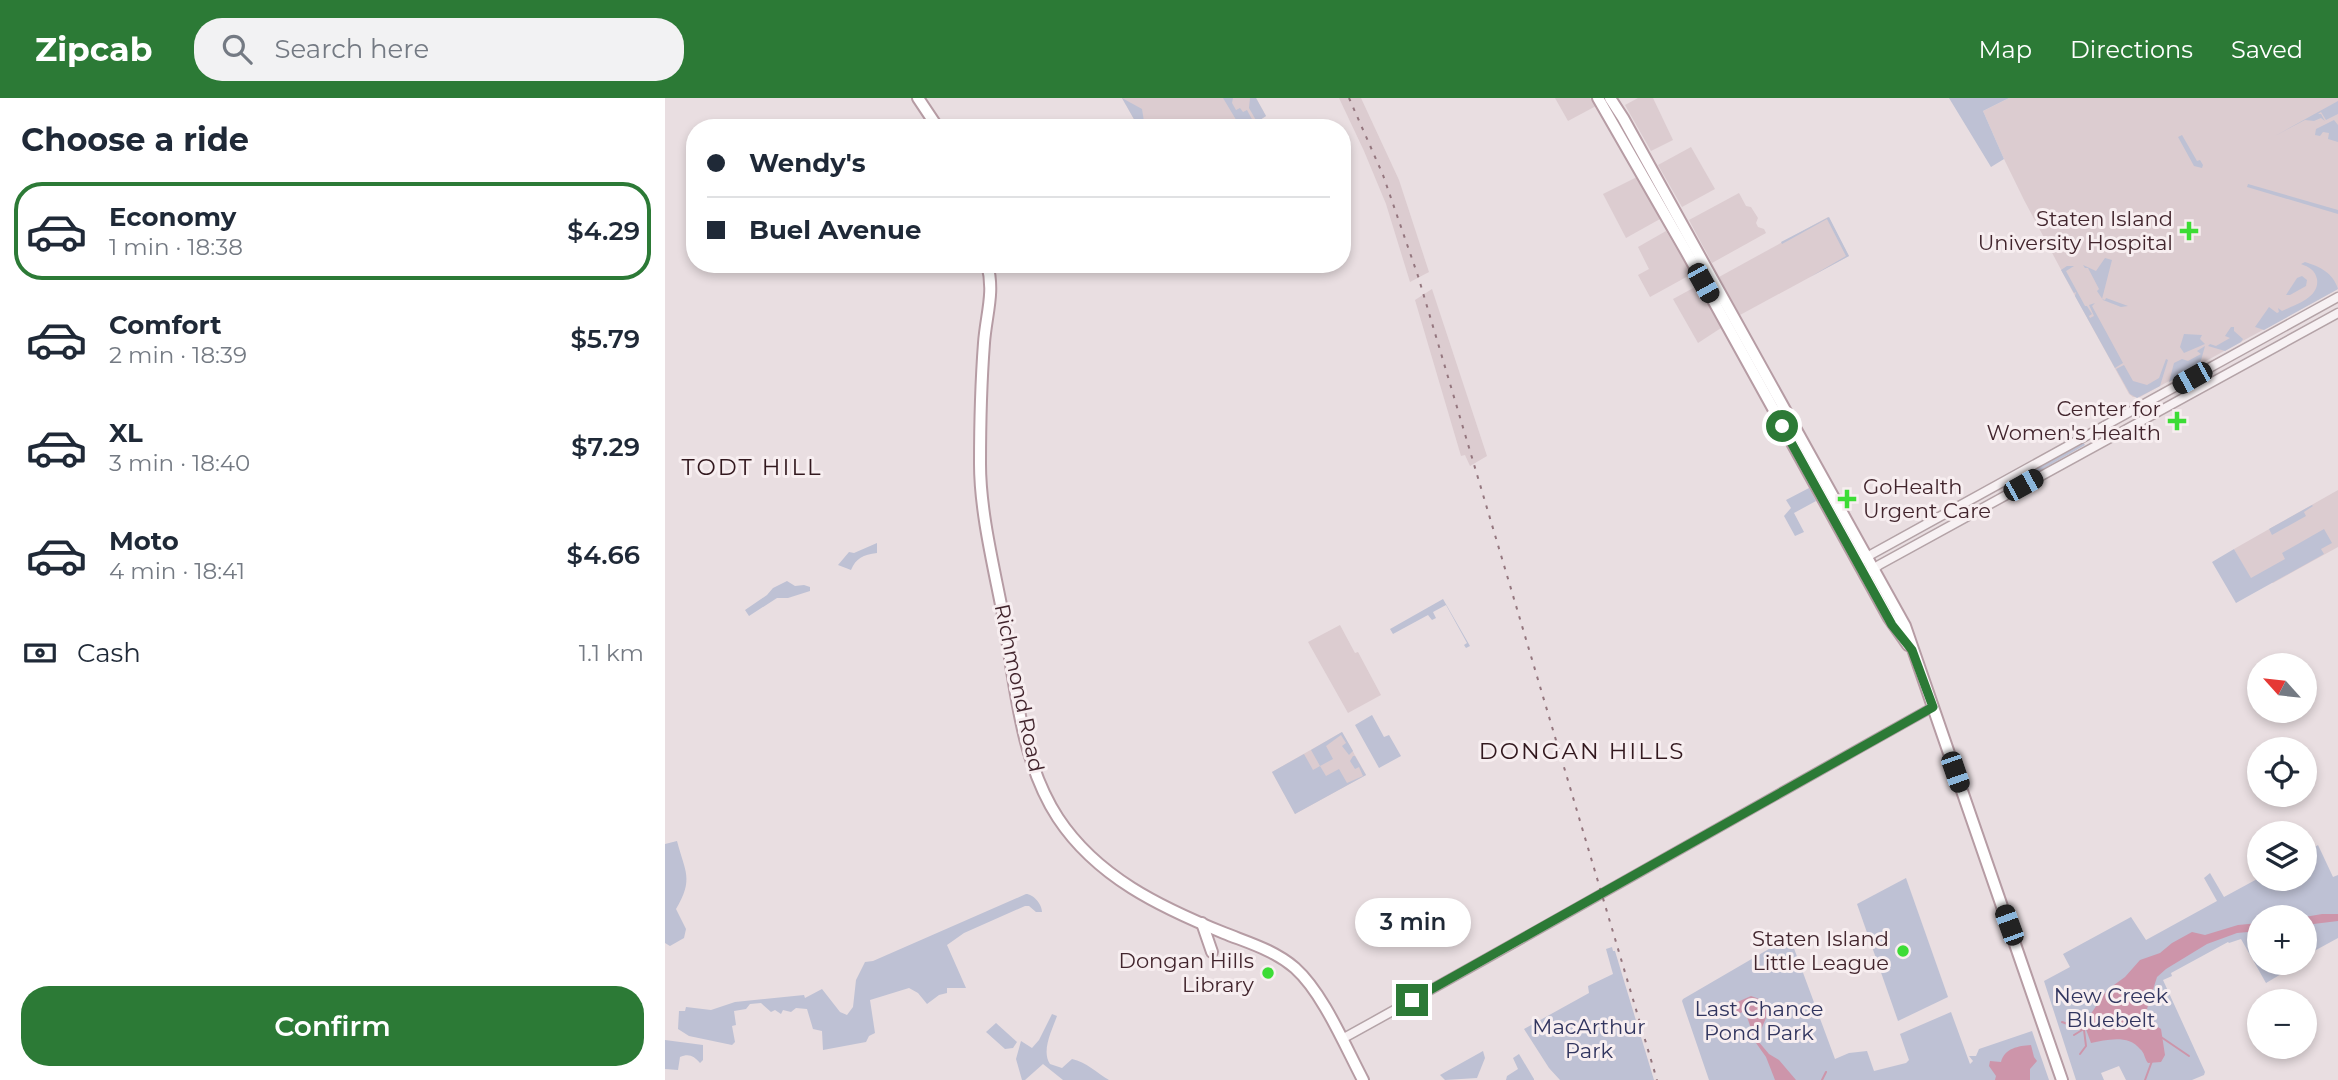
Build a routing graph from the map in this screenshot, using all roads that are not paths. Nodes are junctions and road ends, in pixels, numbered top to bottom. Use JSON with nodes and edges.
{"nodes":[{"id":1,"x":918,"y":98,"type":"edge"},
{"id":2,"x":1598,"y":98,"type":"edge"},
{"id":3,"x":1610,"y":98,"type":"edge"},
{"id":4,"x":932,"y":119,"type":"edge"},
{"id":5,"x":988,"y":273,"type":"edge"},
{"id":6,"x":2338,"y":297,"type":"edge"},
{"id":7,"x":2338,"y":313,"type":"edge"},
{"id":8,"x":1862,"y":560,"type":"junction"},
{"id":9,"x":1869,"y":572,"type":"junction"},
{"id":10,"x":1933,"y":707,"type":"junction"},
{"id":11,"x":1202,"y":923,"type":"junction"},
{"id":12,"x":1212,"y":952,"type":"dead end"},
{"id":13,"x":1342,"y":1039,"type":"junction"},
{"id":14,"x":1363,"y":1080,"type":"edge"},
{"id":15,"x":2062,"y":1080,"type":"edge"}],
"edges":[{"from":1,"to":4,"type":"main road"},
{"from":2,"to":8,"type":"main road"},
{"from":3,"to":8,"type":"main road"},
{"from":5,"to":11,"type":"main road","name":"Richmond Road"},
{"from":6,"to":8,"type":"street"},
{"from":7,"to":9,"type":"street"},
{"from":8,"to":9,"type":"main road"},
{"from":9,"to":10,"type":"main road"},
{"from":10,"to":13,"type":"street"},
{"from":10,"to":15,"type":"main road"},
{"from":11,"to":12,"type":"main road"},
{"from":11,"to":13,"type":"main road","name":"Richmond Road"},
{"from":13,"to":14,"type":"main road","name":"Richmond Road"}]}
